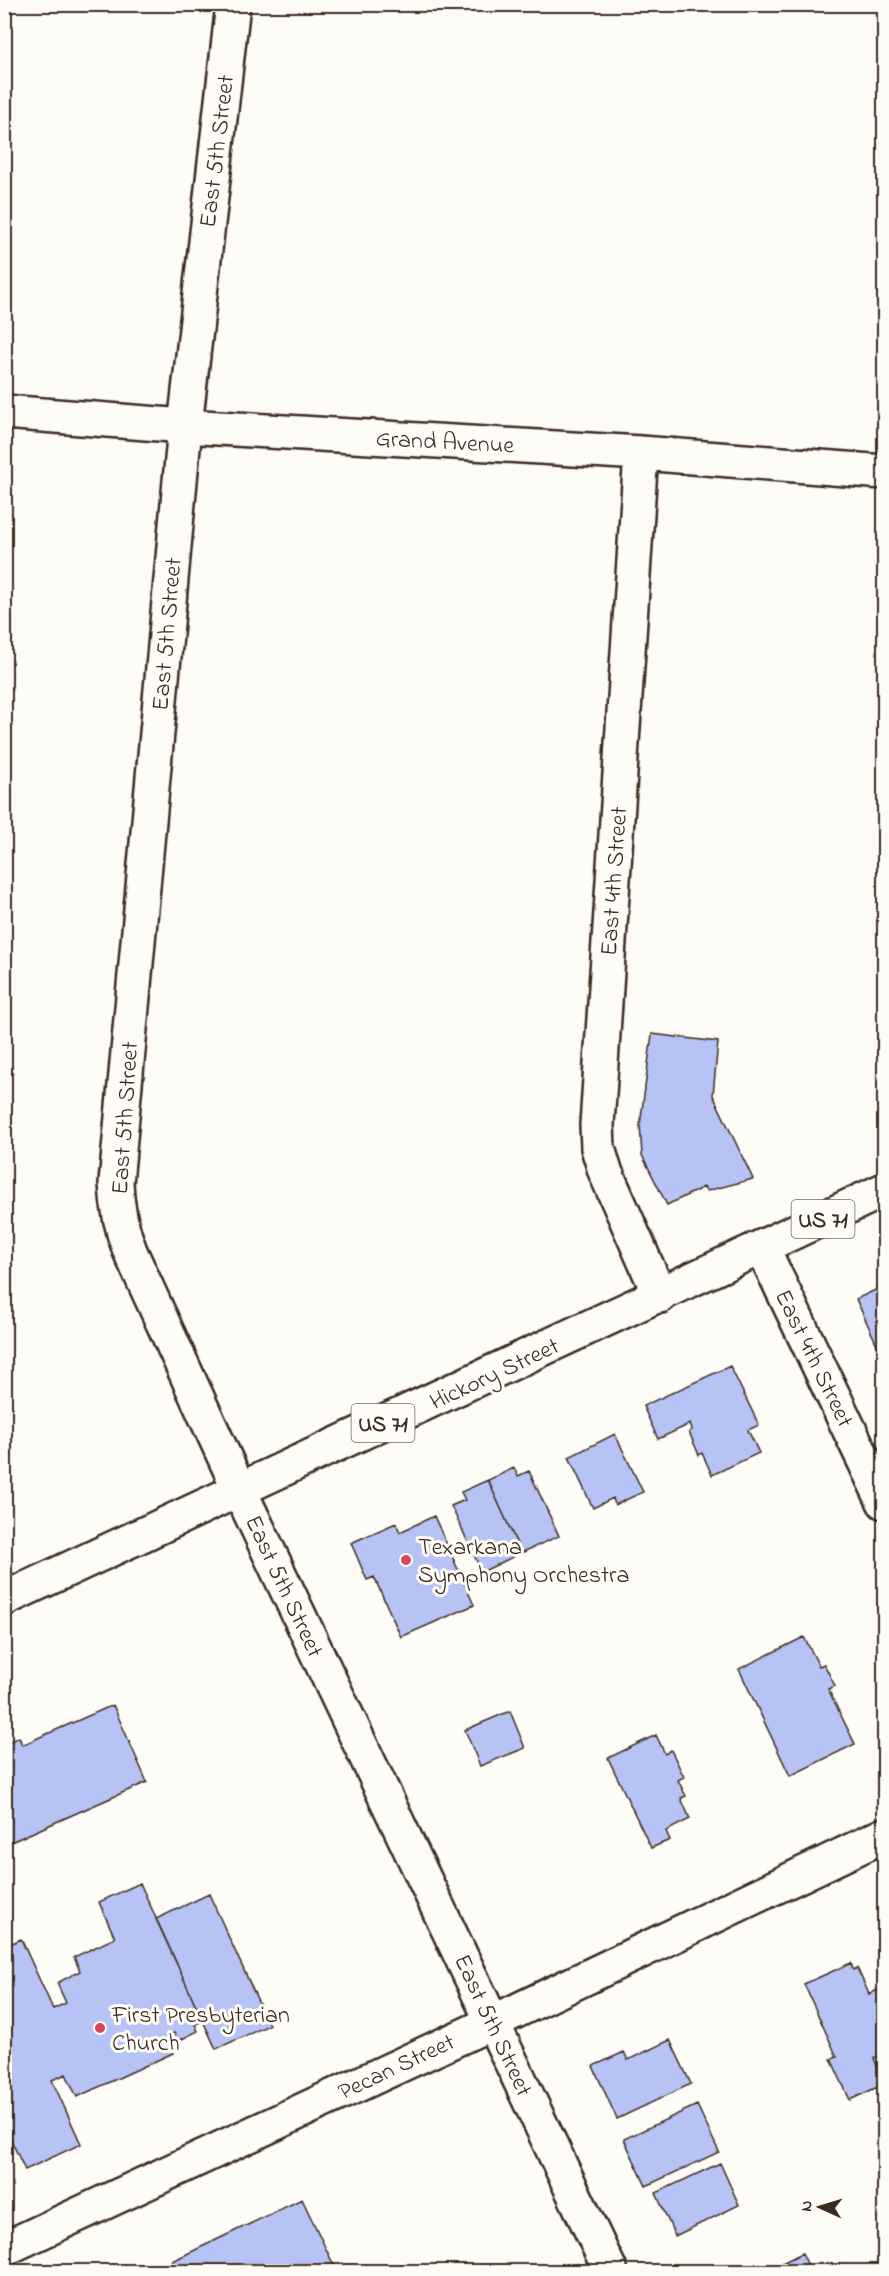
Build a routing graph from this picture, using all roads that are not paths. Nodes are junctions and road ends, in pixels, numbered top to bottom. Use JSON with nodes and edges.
{"nodes":[{"id":1,"x":233,"y":4,"type":"edge"},
{"id":2,"x":4,"y":412,"type":"edge"},
{"id":3,"x":184,"y":426,"type":"junction"},
{"id":4,"x":641,"y":453,"type":"junction"},
{"id":5,"x":885,"y":472,"type":"edge"},
{"id":6,"x":885,"y":1190,"type":"edge"},
{"id":7,"x":762,"y":1247,"type":"junction"},
{"id":8,"x":660,"y":1296,"type":"junction"},
{"id":9,"x":239,"y":1490,"type":"junction"},
{"id":10,"x":885,"y":1502,"type":"edge"},
{"id":11,"x":4,"y":1599,"type":"edge"},
{"id":12,"x":885,"y":1835,"type":"edge"},
{"id":13,"x":493,"y":2022,"type":"junction"},
{"id":14,"x":4,"y":2248,"type":"edge"},
{"id":15,"x":611,"y":2271,"type":"edge"}],
"edges":[{"from":1,"to":3,"type":"street","name":"East 5th Street"},
{"from":2,"to":3,"type":"street","name":"Grand Avenue"},
{"from":3,"to":4,"type":"street","name":"Grand Avenue"},
{"from":3,"to":9,"type":"street","name":"East 5th Street"},
{"from":4,"to":5,"type":"street","name":"Grand Avenue"},
{"from":4,"to":8,"type":"street","name":"East 4th Street"},
{"from":6,"to":7,"type":"street","name":"Hickory Street","number":"US 71"},
{"from":7,"to":8,"type":"street","name":"Hickory Street","number":"US 71"},
{"from":7,"to":10,"type":"street","name":"East 4th Street"},
{"from":8,"to":9,"type":"street","name":"Hickory Street","number":"US 71"},
{"from":9,"to":11,"type":"street","name":"Hickory Street","number":"US 71"},
{"from":9,"to":13,"type":"street","name":"East 5th Street"},
{"from":12,"to":13,"type":"street","name":"Pecan Street"},
{"from":13,"to":14,"type":"street","name":"Pecan Street"},
{"from":13,"to":15,"type":"street","name":"East 5th Street"}]}
